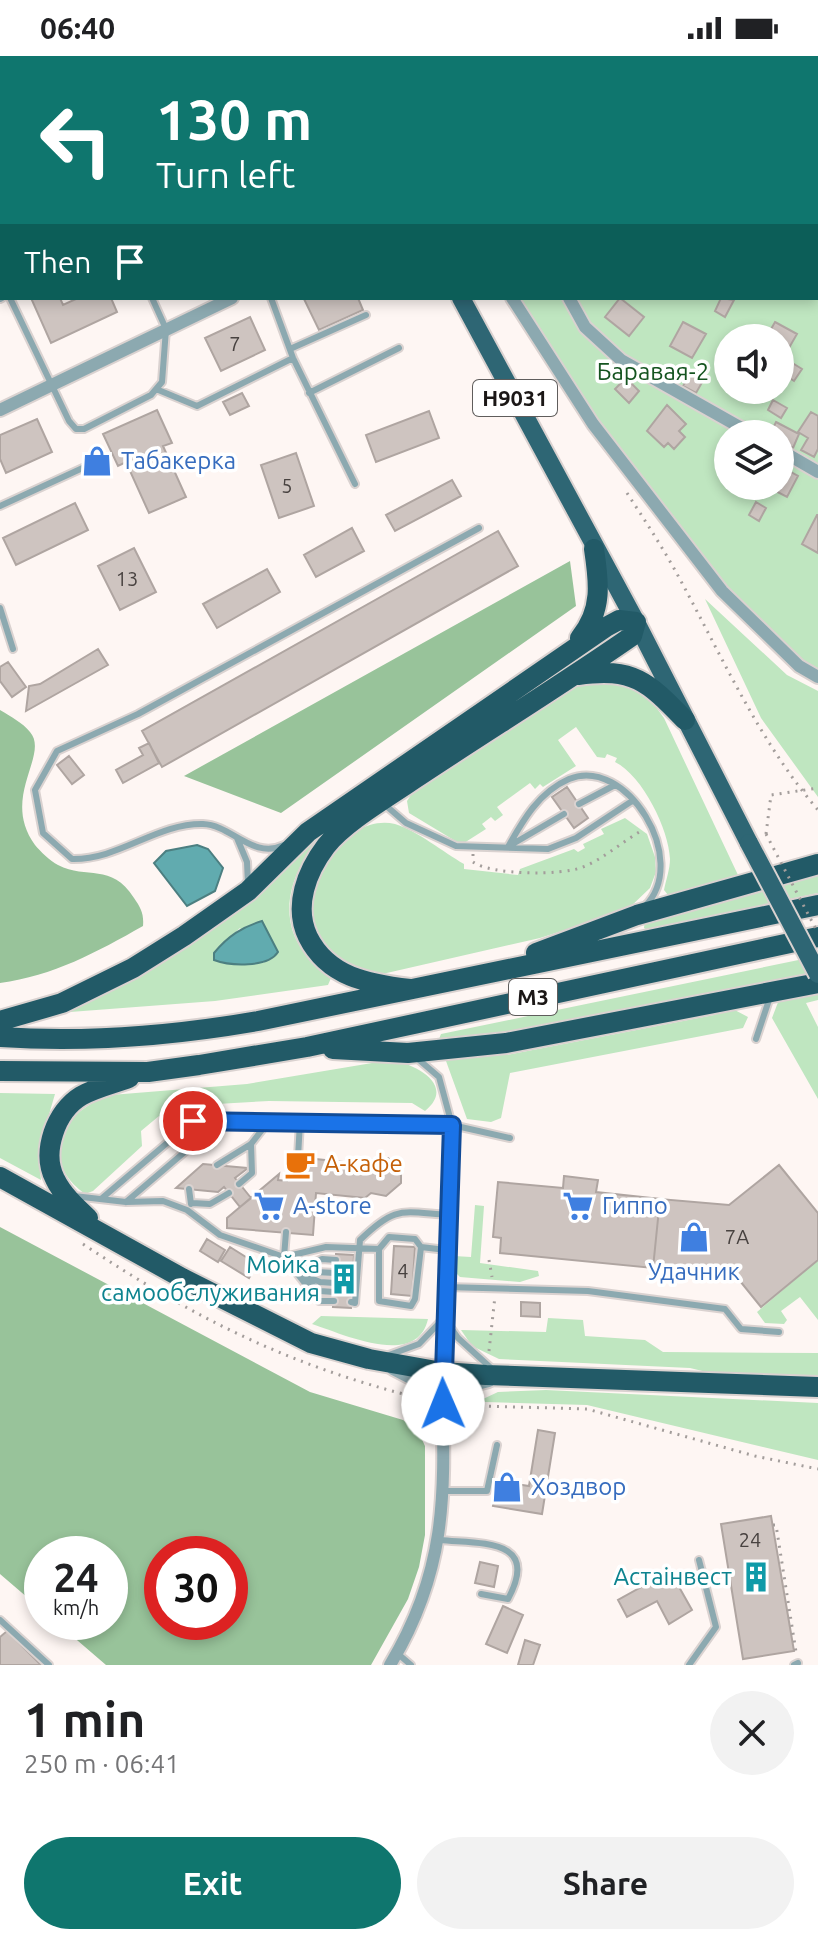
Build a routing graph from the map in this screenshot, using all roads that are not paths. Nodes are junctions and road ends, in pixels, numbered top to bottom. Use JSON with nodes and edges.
{"nodes":[{"id":1,"x":11,"y":300,"type":"edge"},
{"id":2,"x":153,"y":300,"type":"edge"},
{"id":3,"x":228,"y":300,"type":"edge"},
{"id":4,"x":272,"y":300,"type":"edge"},
{"id":5,"x":462,"y":300,"type":"edge"},
{"id":6,"x":513,"y":300,"type":"edge"},
{"id":7,"x":570,"y":300,"type":"edge"},
{"id":8,"x":366,"y":315,"type":"dead end"},
{"id":9,"x":166,"y":329,"type":"junction"},
{"id":10,"x":399,"y":348,"type":"dead end"},
{"id":11,"x":290,"y":349,"type":"junction"},
{"id":12,"x":293,"y":358,"type":"junction"},
{"id":13,"x":52,"y":385,"type":"junction"},
{"id":14,"x":156,"y":389,"type":"junction"},
{"id":15,"x":309,"y":393,"type":"junction"},
{"id":16,"x":0,"y":410,"type":"edge"},
{"id":17,"x":728,"y":420,"type":"edge"},
{"id":18,"x":794,"y":458,"type":"edge"},
{"id":19,"x":87,"y":466,"type":"dead end"},
{"id":20,"x":818,"y":472,"type":"edge"},
{"id":21,"x":355,"y":484,"type":"dead end"},
{"id":22,"x":0,"y":506,"type":"edge"},
{"id":23,"x":479,"y":528,"type":"dead end"},
{"id":24,"x":594,"y":549,"type":"junction"},
{"id":25,"x":0,"y":608,"type":"edge"},
{"id":26,"x":636,"y":622,"type":"junction"},
{"id":27,"x":13,"y":649,"type":"dead end"},
{"id":28,"x":565,"y":669,"type":"junction"},
{"id":29,"x":818,"y":677,"type":"edge"},
{"id":30,"x":685,"y":720,"type":"junction"},
{"id":31,"x":615,"y":785,"type":"junction"},
{"id":32,"x":377,"y":795,"type":"junction"},
{"id":33,"x":632,"y":801,"type":"junction"},
{"id":34,"x":579,"y":804,"type":"dead end"},
{"id":35,"x":564,"y":814,"type":"dead end"},
{"id":36,"x":308,"y":832,"type":"junction"},
{"id":37,"x":237,"y":838,"type":"junction"},
{"id":38,"x":508,"y":847,"type":"junction"},
{"id":39,"x":818,"y":864,"type":"edge"},
{"id":40,"x":248,"y":891,"type":"junction"},
{"id":41,"x":818,"y":905,"type":"edge"},
{"id":42,"x":637,"y":915,"type":"junction"},
{"id":43,"x":818,"y":935,"type":"edge"},
{"id":44,"x":489,"y":972,"type":"junction"},
{"id":45,"x":818,"y":974,"type":"edge"},
{"id":46,"x":818,"y":983,"type":"edge"},
{"id":47,"x":410,"y":989,"type":"junction"},
{"id":48,"x":773,"y":992,"type":"junction"},
{"id":49,"x":0,"y":1021,"type":"edge"},
{"id":50,"x":0,"y":1037,"type":"edge"},
{"id":51,"x":756,"y":1039,"type":"dead end"},
{"id":52,"x":307,"y":1047,"type":"junction"},
{"id":53,"x":408,"y":1053,"type":"junction"},
{"id":54,"x":0,"y":1071,"type":"edge"},
{"id":55,"x":148,"y":1072,"type":"junction"},
{"id":56,"x":221,"y":1121,"type":"junction"},
{"id":57,"x":269,"y":1121,"type":"junction"},
{"id":58,"x":300,"y":1122,"type":"junction"},
{"id":59,"x":452,"y":1125,"type":"junction"},
{"id":60,"x":510,"y":1138,"type":"dead end"},
{"id":61,"x":251,"y":1144,"type":"junction"},
{"id":62,"x":298,"y":1157,"type":"dead end"},
{"id":63,"x":217,"y":1165,"type":"dead end"},
{"id":64,"x":0,"y":1177,"type":"edge"},
{"id":65,"x":239,"y":1184,"type":"dead end"},
{"id":66,"x":189,"y":1189,"type":"dead end"},
{"id":67,"x":229,"y":1193,"type":"dead end"},
{"id":68,"x":66,"y":1195,"type":"junction"},
{"id":69,"x":101,"y":1199,"type":"junction"},
{"id":70,"x":126,"y":1202,"type":"junction"},
{"id":71,"x":192,"y":1203,"type":"junction"},
{"id":72,"x":187,"y":1210,"type":"junction"},
{"id":73,"x":449,"y":1215,"type":"junction"},
{"id":74,"x":286,"y":1232,"type":"dead end"},
{"id":75,"x":106,"y":1235,"type":"junction"},
{"id":76,"x":421,"y":1247,"type":"junction"},
{"id":77,"x":379,"y":1249,"type":"junction"},
{"id":78,"x":357,"y":1250,"type":"junction"},
{"id":79,"x":446,"y":1250,"type":"junction"},
{"id":80,"x":284,"y":1257,"type":"junction"},
{"id":81,"x":336,"y":1260,"type":"dead end"},
{"id":82,"x":293,"y":1271,"type":"junction"},
{"id":83,"x":335,"y":1273,"type":"dead end"},
{"id":84,"x":335,"y":1283,"type":"dead end"},
{"id":85,"x":446,"y":1287,"type":"junction"},
{"id":86,"x":334,"y":1292,"type":"dead end"},
{"id":87,"x":353,"y":1297,"type":"dead end"},
{"id":88,"x":334,"y":1301,"type":"dead end"},
{"id":89,"x":444,"y":1318,"type":"junction"},
{"id":90,"x":779,"y":1332,"type":"dead end"},
{"id":91,"x":369,"y":1359,"type":"junction"},
{"id":92,"x":442,"y":1372,"type":"junction"},
{"id":93,"x":513,"y":1377,"type":"junction"},
{"id":94,"x":818,"y":1387,"type":"edge"},
{"id":95,"x":443,"y":1404,"type":"junction"},
{"id":96,"x":497,"y":1445,"type":"dead end"},
{"id":97,"x":443,"y":1491,"type":"junction"},
{"id":98,"x":440,"y":1540,"type":"junction"},
{"id":99,"x":699,"y":1560,"type":"dead end"},
{"id":100,"x":481,"y":1594,"type":"dead end"},
{"id":101,"x":0,"y":1620,"type":"edge"},
{"id":102,"x":397,"y":1653,"type":"junction"},
{"id":103,"x":49,"y":1665,"type":"edge"},
{"id":104,"x":390,"y":1665,"type":"edge"},
{"id":105,"x":411,"y":1665,"type":"edge"},
{"id":106,"x":689,"y":1665,"type":"edge"}],
"edges":[{"from":1,"to":13,"type":"lane"},
{"from":2,"to":9,"type":"lane"},
{"from":3,"to":9,"type":"street"},
{"from":4,"to":11,"type":"lane"},
{"from":5,"to":24,"type":"main road","number":"Н9031"},
{"from":6,"to":29,"type":"street"},
{"from":7,"to":17,"type":"street"},
{"from":8,"to":11,"type":"lane"},
{"from":9,"to":13,"type":"street"},
{"from":9,"to":14,"type":"lane"},
{"from":10,"to":15,"type":"lane"},
{"from":11,"to":12,"type":"lane"},
{"from":12,"to":14,"type":"lane"},
{"from":12,"to":15,"type":"lane"},
{"from":13,"to":14,"type":"lane"},
{"from":13,"to":16,"type":"street"},
{"from":15,"to":21,"type":"lane"},
{"from":18,"to":20,"type":"street"},
{"from":19,"to":22,"type":"lane"},
{"from":23,"to":37,"type":"lane"},
{"from":24,"to":26,"type":"main road","number":"Н9031"},
{"from":24,"to":28,"type":"highway"},
{"from":25,"to":27,"type":"lane"},
{"from":26,"to":28,"type":"highway"},
{"from":26,"to":30,"type":"main road","number":"Н9031"},
{"from":28,"to":30,"type":"highway"},
{"from":28,"to":32,"type":"highway"},
{"from":30,"to":45,"type":"main road","number":"Н9031","bridge":true},
{"from":31,"to":33,"type":"lane"},
{"from":31,"to":34,"type":"lane"},
{"from":31,"to":38,"type":"lane"},
{"from":32,"to":36,"type":"highway"},
{"from":32,"to":38,"type":"lane"},
{"from":32,"to":47,"type":"highway"},
{"from":33,"to":38,"type":"lane"},
{"from":33,"to":42,"type":"lane"},
{"from":35,"to":38,"type":"lane"},
{"from":36,"to":37,"type":"lane"},
{"from":36,"to":40,"type":"highway"},
{"from":37,"to":40,"type":"lane"},
{"from":39,"to":42,"type":"highway"},
{"from":40,"to":49,"type":"highway"},
{"from":41,"to":44,"type":"highway","number":"М3"},
{"from":42,"to":44,"type":"highway"},
{"from":43,"to":52,"type":"highway","number":"М3"},
{"from":44,"to":47,"type":"highway","number":"М3"},
{"from":46,"to":48,"type":"highway"},
{"from":47,"to":50,"type":"highway","number":"М3"},
{"from":48,"to":51,"type":"lane"},
{"from":48,"to":53,"type":"highway"},
{"from":52,"to":53,"type":"highway"},
{"from":52,"to":55,"type":"highway","number":"М3"},
{"from":53,"to":59,"type":"lane"},
{"from":54,"to":55,"type":"highway","number":"М3"},
{"from":55,"to":68,"type":"highway"},
{"from":56,"to":57,"type":"lane"},
{"from":56,"to":69,"type":"lane"},
{"from":56,"to":70,"type":"lane"},
{"from":57,"to":58,"type":"lane"},
{"from":57,"to":61,"type":"lane"},
{"from":58,"to":59,"type":"lane"},
{"from":58,"to":62,"type":"lane"},
{"from":59,"to":60,"type":"lane"},
{"from":59,"to":73,"type":"lane"},
{"from":61,"to":63,"type":"lane"},
{"from":61,"to":65,"type":"lane"},
{"from":64,"to":75,"type":"highway"},
{"from":66,"to":71,"type":"lane"},
{"from":67,"to":71,"type":"lane"},
{"from":68,"to":69,"type":"lane"},
{"from":68,"to":75,"type":"highway"},
{"from":69,"to":70,"type":"lane"},
{"from":70,"to":72,"type":"lane"},
{"from":71,"to":72,"type":"lane"},
{"from":72,"to":80,"type":"lane"},
{"from":73,"to":78,"type":"lane"},
{"from":73,"to":79,"type":"lane"},
{"from":74,"to":80,"type":"lane"},
{"from":75,"to":91,"type":"highway"},
{"from":76,"to":77,"type":"lane"},
{"from":76,"to":77,"type":"lane"},
{"from":76,"to":79,"type":"lane"},
{"from":77,"to":78,"type":"lane"},
{"from":78,"to":80,"type":"lane"},
{"from":78,"to":87,"type":"lane"},
{"from":79,"to":85,"type":"lane"},
{"from":80,"to":82,"type":"lane"},
{"from":81,"to":82,"type":"lane"},
{"from":82,"to":83,"type":"lane"},
{"from":82,"to":84,"type":"lane"},
{"from":82,"to":86,"type":"lane"},
{"from":82,"to":88,"type":"lane"},
{"from":85,"to":89,"type":"lane"},
{"from":85,"to":90,"type":"lane"},
{"from":89,"to":91,"type":"lane"},
{"from":89,"to":92,"type":"lane"},
{"from":89,"to":93,"type":"lane"},
{"from":91,"to":92,"type":"highway"},
{"from":91,"to":95,"type":"street"},
{"from":92,"to":93,"type":"highway"},
{"from":92,"to":95,"type":"street"},
{"from":93,"to":94,"type":"highway"},
{"from":93,"to":95,"type":"street"},
{"from":95,"to":97,"type":"street"},
{"from":96,"to":97,"type":"lane"},
{"from":97,"to":98,"type":"street"},
{"from":98,"to":100,"type":"lane"},
{"from":98,"to":102,"type":"street"},
{"from":99,"to":106,"type":"lane"},
{"from":101,"to":103,"type":"lane"},
{"from":102,"to":104,"type":"street"},
{"from":102,"to":105,"type":"lane"}]}
